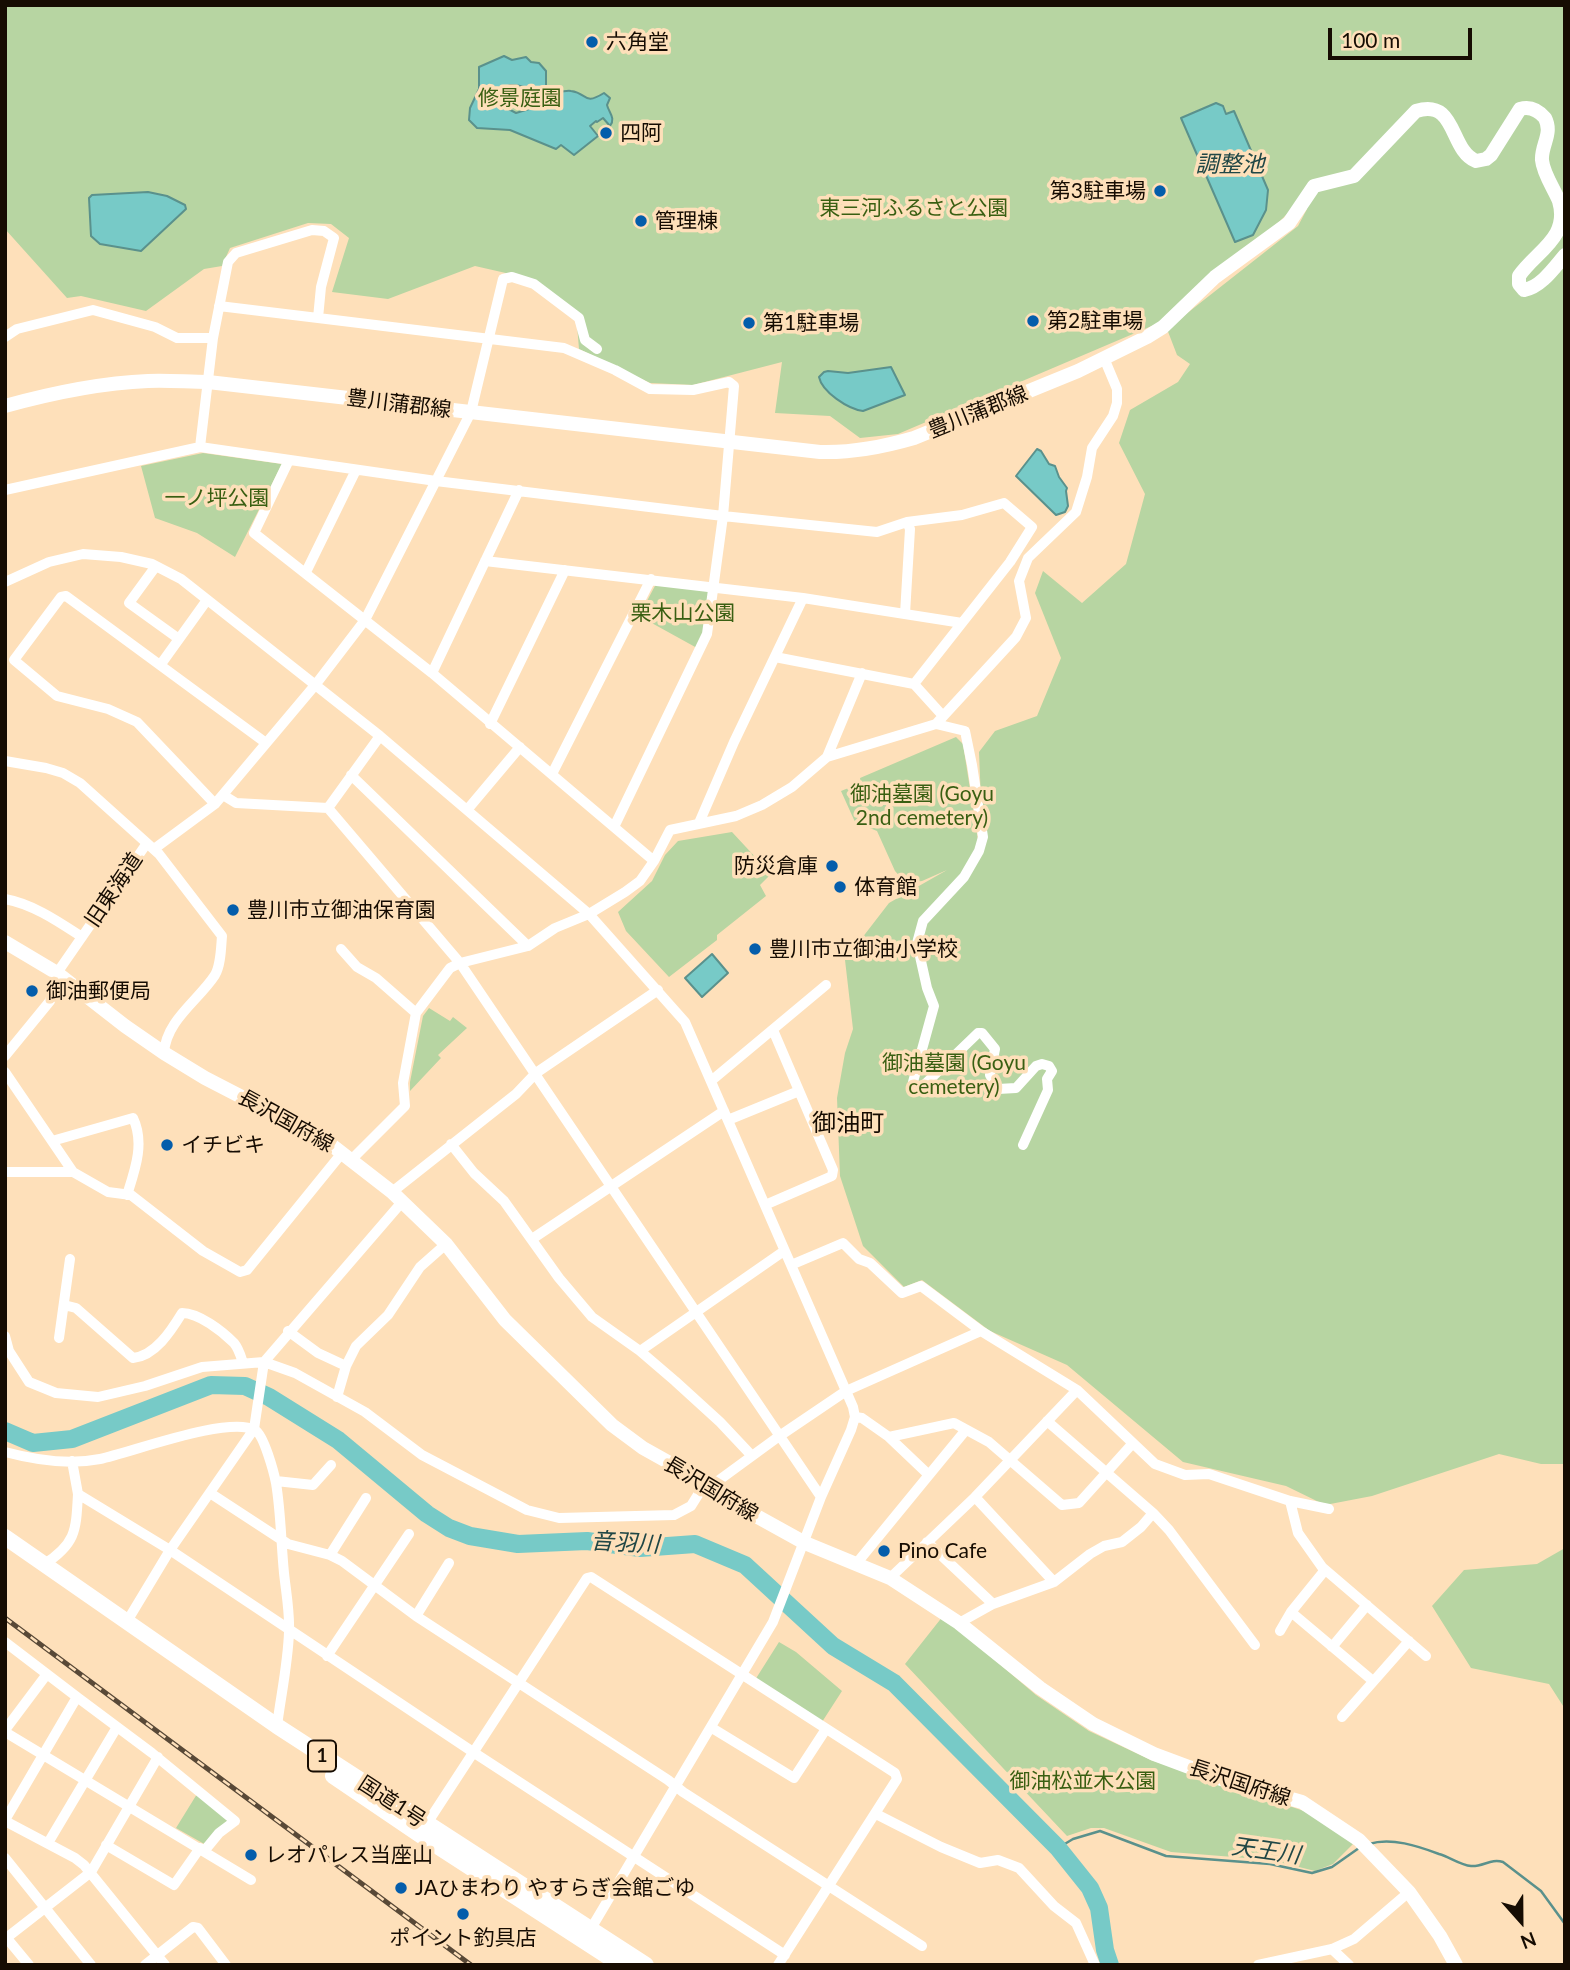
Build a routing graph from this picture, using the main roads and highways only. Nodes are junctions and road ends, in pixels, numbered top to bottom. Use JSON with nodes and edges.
{"nodes":[{"id":1,"x":1565,"y":255,"type":"edge"},
{"id":2,"x":5,"y":406,"type":"edge"},
{"id":3,"x":5,"y":942,"type":"edge"},
{"id":4,"x":5,"y":1537,"type":"edge"},
{"id":5,"x":5,"y":1546,"type":"edge"},
{"id":6,"x":587,"y":1935,"type":"junction"},
{"id":7,"x":621,"y":1965,"type":"edge"},
{"id":8,"x":646,"y":1965,"type":"edge"},
{"id":9,"x":1456,"y":1965,"type":"edge"}],
"edges":[{"from":1,"to":2,"type":"main road","name":"豊川蒲郡線"},
{"from":3,"to":9,"type":"main road","name":"長沢国府線"},
{"from":4,"to":6,"type":"highway","name":"国道1号","number":"1"},
{"from":5,"to":6,"type":"highway","name":"国道1号","number":"1"},
{"from":6,"to":7,"type":"highway","name":"国道1号","number":"1"},
{"from":6,"to":8,"type":"highway","name":"国道1号","number":"1"}]}
